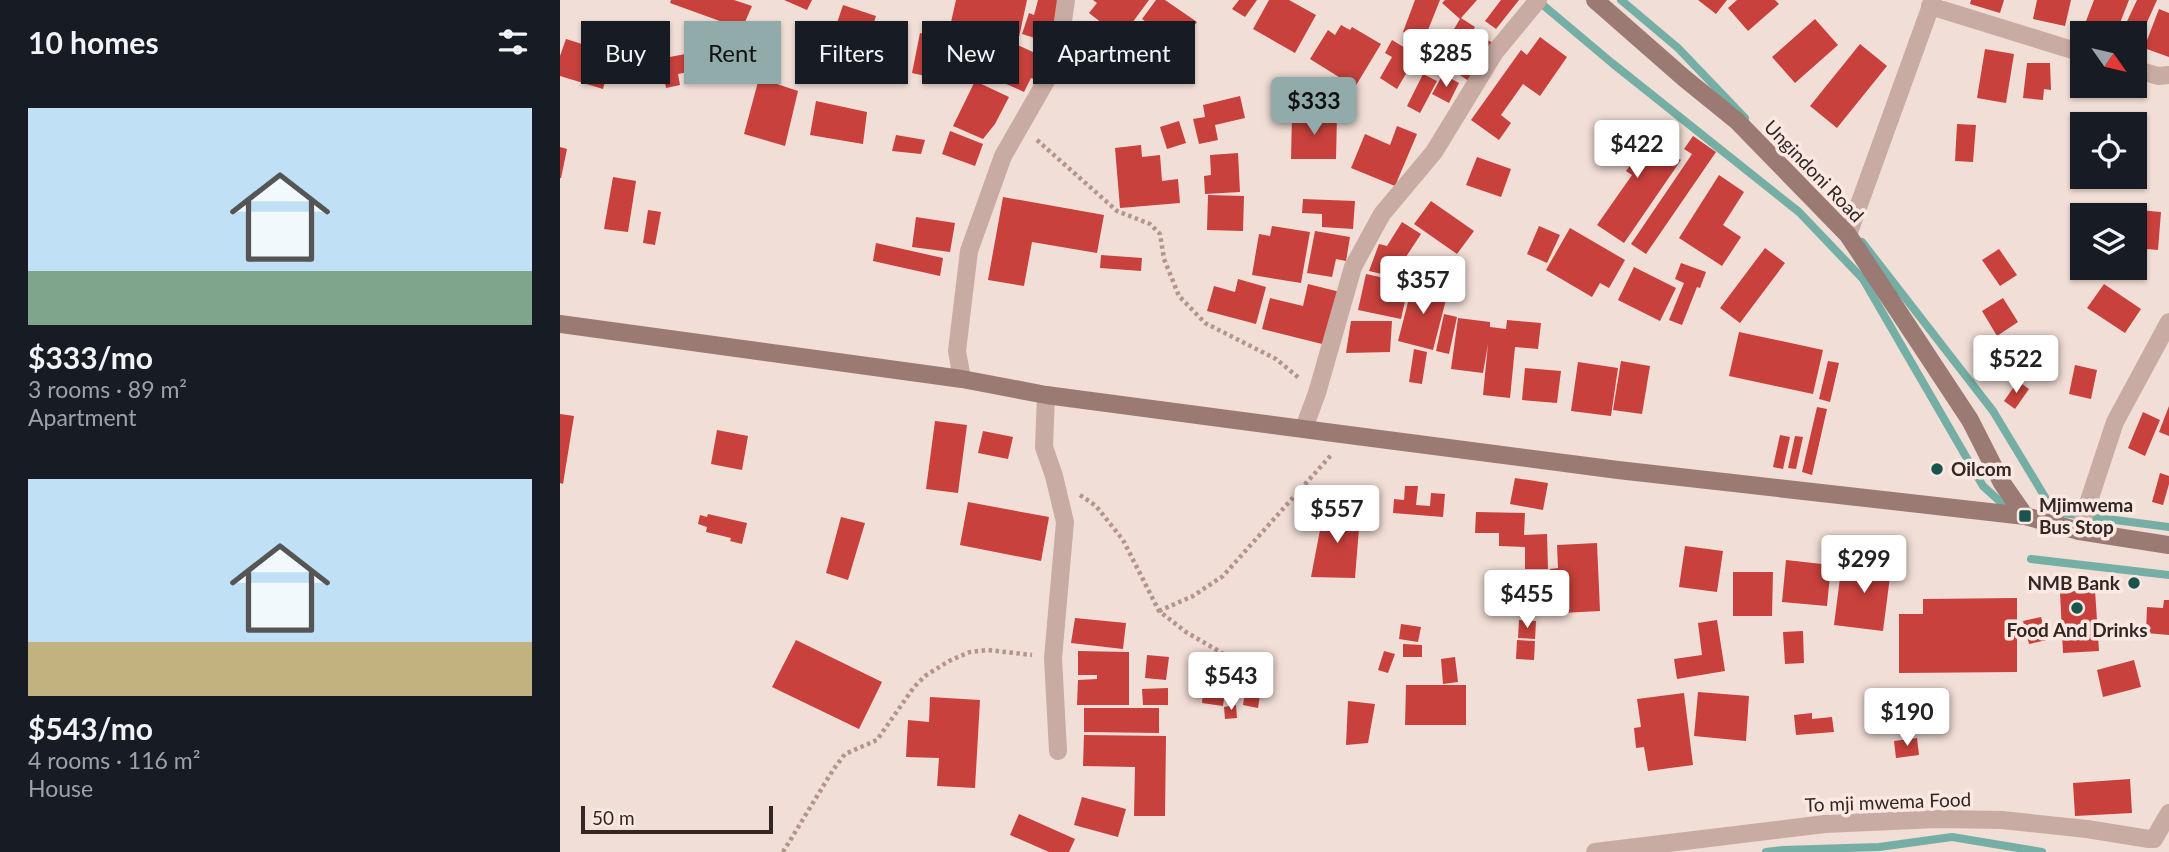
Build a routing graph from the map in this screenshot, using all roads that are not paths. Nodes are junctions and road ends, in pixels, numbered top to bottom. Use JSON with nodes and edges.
{"nodes":[{"id":1,"x":1066,"y":0,"type":"edge"},
{"id":2,"x":1538,"y":0,"type":"edge"},
{"id":3,"x":1595,"y":0,"type":"edge"},
{"id":4,"x":1931,"y":3,"type":"edge"},
{"id":5,"x":2070,"y":49,"type":"edge"},
{"id":6,"x":2147,"y":73,"type":"edge"},
{"id":7,"x":2169,"y":75,"type":"edge"},
{"id":8,"x":1848,"y":235,"type":"junction"},
{"id":9,"x":2169,"y":322,"type":"edge"},
{"id":10,"x":560,"y":324,"type":"edge"},
{"id":11,"x":962,"y":379,"type":"junction"},
{"id":12,"x":1046,"y":395,"type":"junction"},
{"id":13,"x":1304,"y":428,"type":"junction"},
{"id":14,"x":2025,"y":516,"type":"junction"},
{"id":15,"x":2079,"y":531,"type":"junction"},
{"id":16,"x":2169,"y":545,"type":"edge"},
{"id":17,"x":1058,"y":751,"type":"dead end"},
{"id":18,"x":2169,"y":813,"type":"edge"},
{"id":19,"x":2153,"y":846,"type":"edge"},
{"id":20,"x":1595,"y":852,"type":"edge"}],
"edges":[{"from":1,"to":11,"type":"street"},
{"from":2,"to":13,"type":"street"},
{"from":3,"to":8,"type":"main road","name":"Ungindoni Road"},
{"from":4,"to":5,"type":"street"},
{"from":4,"to":8,"type":"street"},
{"from":6,"to":7,"type":"street"},
{"from":8,"to":14,"type":"main road","name":"Ungindoni Road"},
{"from":9,"to":15,"type":"street"},
{"from":10,"to":11,"type":"main road"},
{"from":11,"to":12,"type":"main road"},
{"from":12,"to":13,"type":"main road"},
{"from":12,"to":17,"type":"street"},
{"from":13,"to":14,"type":"main road"},
{"from":14,"to":15,"type":"main road"},
{"from":15,"to":16,"type":"main road"},
{"from":18,"to":19,"type":"street","name":"To mji mwema Food"},
{"from":19,"to":20,"type":"street","name":"To mji mwema Food"}]}
